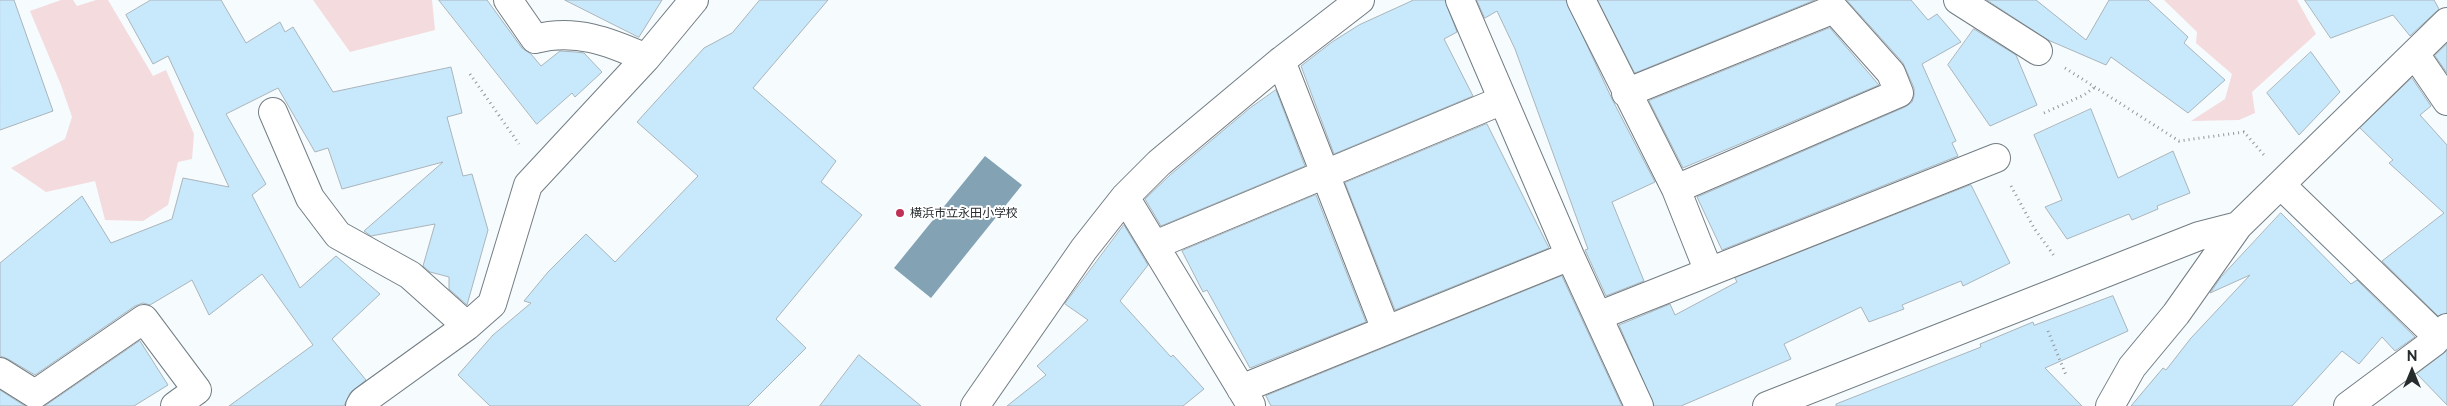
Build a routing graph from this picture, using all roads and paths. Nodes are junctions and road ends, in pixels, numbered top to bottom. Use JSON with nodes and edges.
{"nodes":[{"id":1,"x":508,"y":0,"type":"edge"},
{"id":2,"x":694,"y":0,"type":"edge"},
{"id":3,"x":1360,"y":0,"type":"edge"},
{"id":4,"x":1460,"y":0,"type":"edge"},
{"id":5,"x":1581,"y":0,"type":"edge"},
{"id":6,"x":1958,"y":0,"type":"edge"},
{"id":7,"x":2447,"y":22,"type":"edge"},
{"id":8,"x":2038,"y":51,"type":"joint"},
{"id":9,"x":2416,"y":54,"type":"junction"},
{"id":10,"x":646,"y":58,"type":"junction"},
{"id":11,"x":1281,"y":61,"type":"junction"},
{"id":12,"x":470,"y":74,"type":"dead end"},
{"id":13,"x":2095,"y":87,"type":"junction"},
{"id":14,"x":1626,"y":93,"type":"junction"},
{"id":15,"x":1503,"y":100,"type":"junction"},
{"id":16,"x":2447,"y":101,"type":"edge"},
{"id":17,"x":273,"y":112,"type":"dead end"},
{"id":18,"x":2044,"y":113,"type":"dead end"},
{"id":19,"x":534,"y":164,"type":"junction"},
{"id":20,"x":2001,"y":169,"type":"joint"},
{"id":21,"x":1326,"y":174,"type":"junction"},
{"id":22,"x":2276,"y":174,"type":"junction"},
{"id":23,"x":1676,"y":189,"type":"junction"},
{"id":24,"x":1124,"y":197,"type":"junction"},
{"id":25,"x":2238,"y":226,"type":"junction"},
{"id":26,"x":1155,"y":245,"type":"junction"},
{"id":27,"x":1570,"y":256,"type":"junction"},
{"id":28,"x":2056,"y":258,"type":"dead end"},
{"id":29,"x":1709,"y":272,"type":"junction"},
{"id":30,"x":1598,"y":316,"type":"junction"},
{"id":31,"x":2045,"y":323,"type":"dead end"},
{"id":32,"x":467,"y":326,"type":"junction"},
{"id":33,"x":1386,"y":330,"type":"junction"},
{"id":34,"x":2443,"y":333,"type":"edge"},
{"id":35,"x":0,"y":372,"type":"edge"},
{"id":36,"x":2066,"y":375,"type":"dead end"},
{"id":37,"x":1246,"y":398,"type":"edge"},
{"id":38,"x":363,"y":404,"type":"edge"},
{"id":39,"x":175,"y":406,"type":"edge"},
{"id":40,"x":975,"y":406,"type":"edge"},
{"id":41,"x":1639,"y":406,"type":"edge"},
{"id":42,"x":1767,"y":406,"type":"edge"},
{"id":43,"x":2110,"y":406,"type":"edge"},
{"id":44,"x":2348,"y":406,"type":"edge"}],
"edges":[{"from":1,"to":10,"type":"street"},
{"from":2,"to":10,"type":"street"},
{"from":3,"to":11,"type":"street"},
{"from":4,"to":15,"type":"street"},
{"from":5,"to":14,"type":"street"},
{"from":6,"to":8,"type":"street"},
{"from":7,"to":9,"type":"street"},
{"from":8,"to":13,"type":"path"},
{"from":9,"to":16,"type":"street"},
{"from":9,"to":22,"type":"street"},
{"from":10,"to":19,"type":"street"},
{"from":11,"to":21,"type":"street"},
{"from":11,"to":24,"type":"street"},
{"from":12,"to":19,"type":"path"},
{"from":13,"to":18,"type":"path"},
{"from":13,"to":22,"type":"path"},
{"from":14,"to":23,"type":"street"},
{"from":14,"to":23,"type":"street"},
{"from":15,"to":21,"type":"street"},
{"from":15,"to":27,"type":"street"},
{"from":17,"to":32,"type":"street"},
{"from":19,"to":32,"type":"street"},
{"from":20,"to":28,"type":"path"},
{"from":20,"to":29,"type":"street"},
{"from":21,"to":26,"type":"street"},
{"from":21,"to":33,"type":"street"},
{"from":22,"to":25,"type":"street"},
{"from":22,"to":34,"type":"street"},
{"from":23,"to":29,"type":"street"},
{"from":24,"to":26,"type":"street"},
{"from":24,"to":40,"type":"street"},
{"from":25,"to":42,"type":"street"},
{"from":25,"to":43,"type":"street"},
{"from":26,"to":37,"type":"street"},
{"from":27,"to":30,"type":"street"},
{"from":27,"to":33,"type":"street"},
{"from":29,"to":30,"type":"street"},
{"from":30,"to":41,"type":"street"},
{"from":31,"to":36,"type":"path"},
{"from":32,"to":38,"type":"street"},
{"from":33,"to":37,"type":"street"},
{"from":34,"to":44,"type":"street"},
{"from":35,"to":39,"type":"street"}]}
